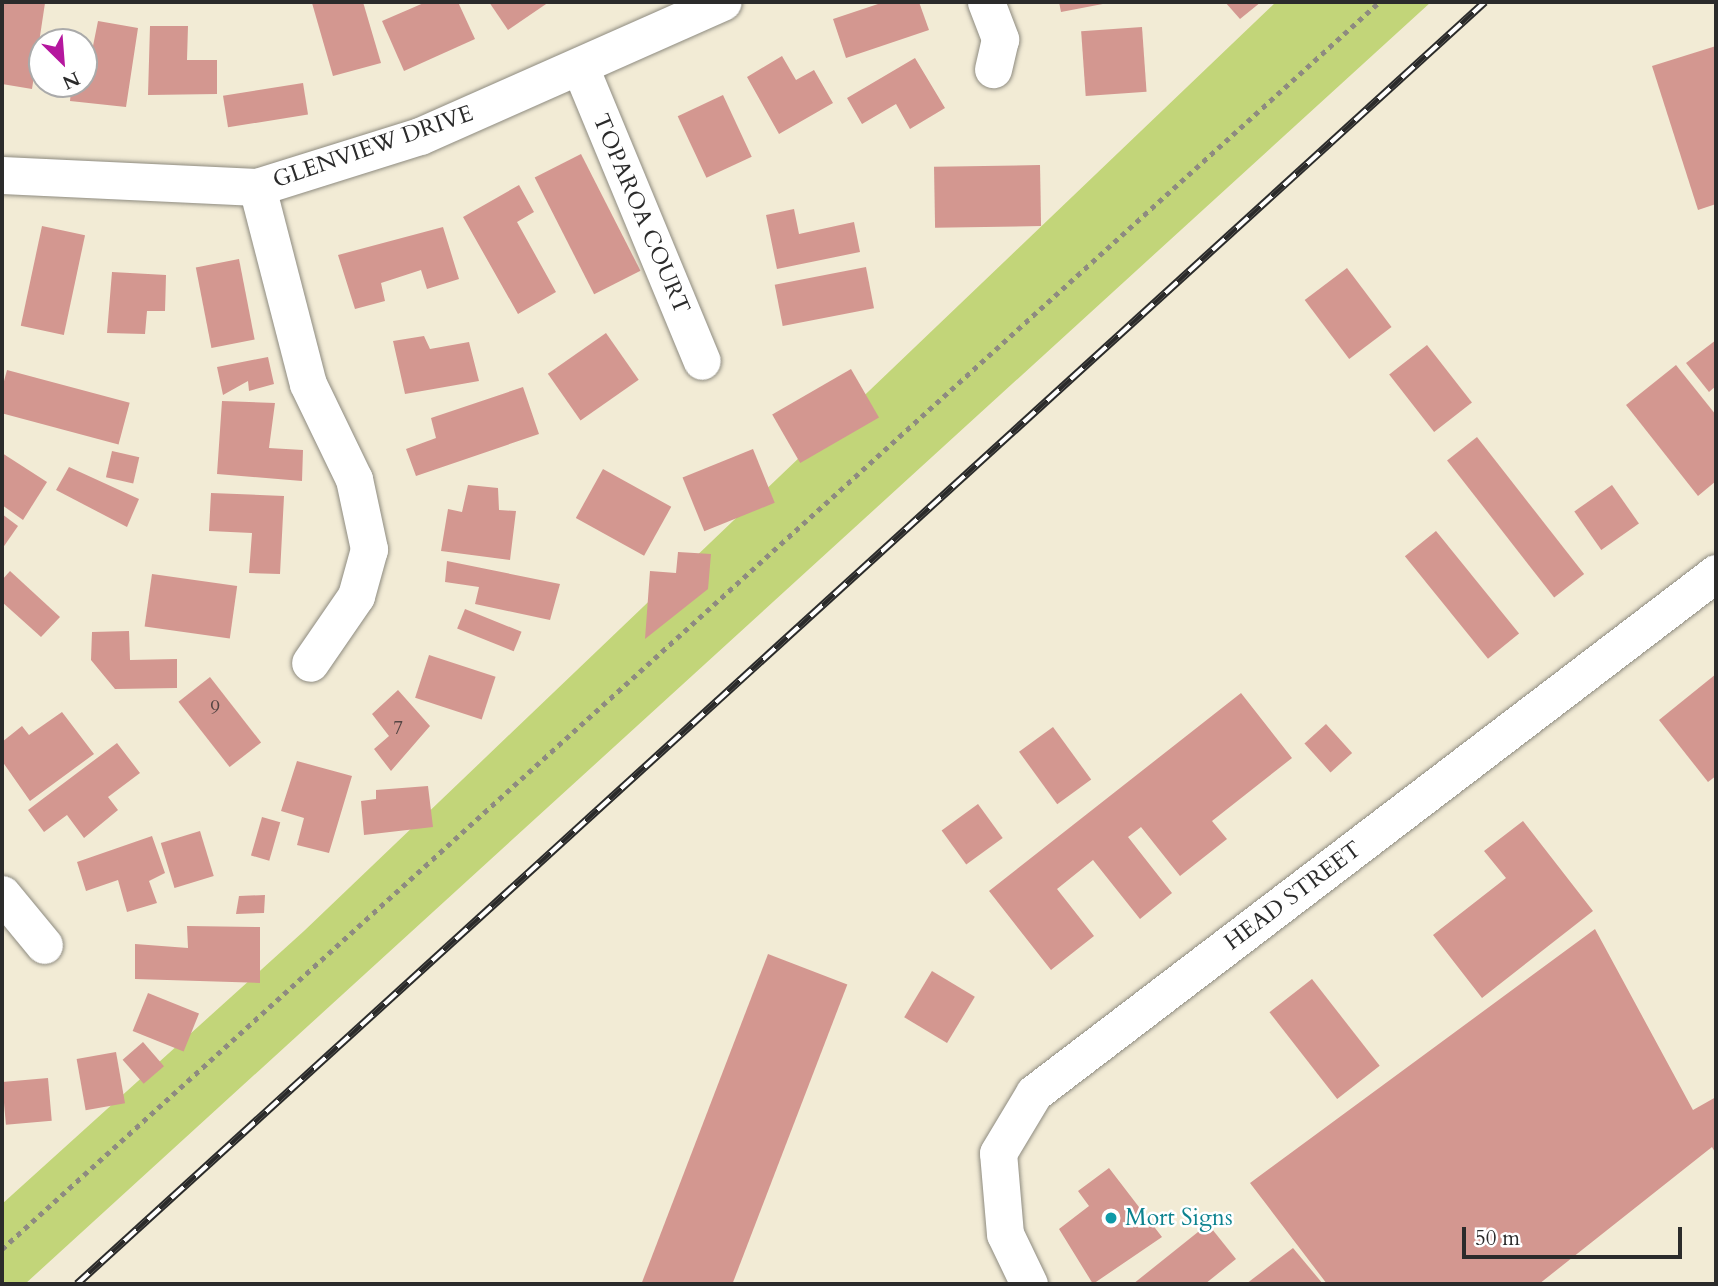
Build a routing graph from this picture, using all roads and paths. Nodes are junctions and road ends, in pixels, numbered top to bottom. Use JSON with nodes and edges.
{"nodes":[{"id":1,"x":723,"y":2,"type":"edge"},
{"id":2,"x":986,"y":2,"type":"edge"},
{"id":3,"x":1379,"y":2,"type":"edge"},
{"id":4,"x":580,"y":67,"type":"junction"},
{"id":5,"x":993,"y":69,"type":"dead end"},
{"id":6,"x":2,"y":175,"type":"edge"},
{"id":7,"x":257,"y":187,"type":"junction"},
{"id":8,"x":702,"y":360,"type":"dead end"},
{"id":9,"x":1716,"y":573,"type":"edge"},
{"id":10,"x":310,"y":663,"type":"dead end"},
{"id":11,"x":2,"y":894,"type":"edge"},
{"id":12,"x":44,"y":945,"type":"dead end"},
{"id":13,"x":5,"y":1243,"type":"edge"},
{"id":14,"x":2,"y":1250,"type":"edge"},
{"id":15,"x":1029,"y":1284,"type":"edge"}],
"edges":[{"from":1,"to":4,"type":"street","name":"GLENVIEW DRIVE"},
{"from":2,"to":5,"type":"street"},
{"from":3,"to":13,"type":"path"},
{"from":4,"to":7,"type":"street","name":"GLENVIEW DRIVE"},
{"from":4,"to":8,"type":"street","name":"TOPAROA COURT"},
{"from":6,"to":7,"type":"street","name":"GLENVIEW DRIVE"},
{"from":7,"to":10,"type":"street"},
{"from":9,"to":15,"type":"street","name":"HEAD STREET"},
{"from":11,"to":12,"type":"street"},
{"from":13,"to":14,"type":"path"}]}
